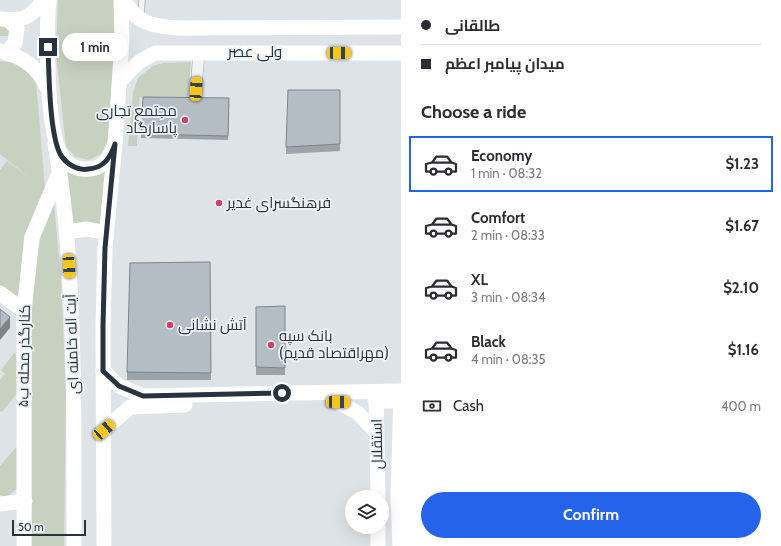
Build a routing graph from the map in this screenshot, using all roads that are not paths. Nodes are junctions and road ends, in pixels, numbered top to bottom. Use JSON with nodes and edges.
{"nodes":[{"id":1,"x":43,"y":0,"type":"edge"},
{"id":2,"x":48,"y":0,"type":"edge"},
{"id":3,"x":122,"y":0,"type":"edge"},
{"id":4,"x":142,"y":0,"type":"edge"},
{"id":5,"x":4,"y":20,"type":"edge"},
{"id":6,"x":141,"y":21,"type":"junction"},
{"id":7,"x":401,"y":27,"type":"edge"},
{"id":8,"x":3,"y":52,"type":"edge"},
{"id":9,"x":199,"y":52,"type":"junction"},
{"id":10,"x":401,"y":53,"type":"edge"},
{"id":11,"x":120,"y":81,"type":"junction"},
{"id":12,"x":50,"y":92,"type":"junction"},
{"id":13,"x":195,"y":101,"type":"edge"},
{"id":14,"x":56,"y":143,"type":"junction"},
{"id":15,"x":115,"y":144,"type":"junction"},
{"id":16,"x":59,"y":172,"type":"junction"},
{"id":17,"x":66,"y":232,"type":"junction"},
{"id":18,"x":107,"y":233,"type":"junction"},
{"id":19,"x":0,"y":293,"type":"edge"},
{"id":20,"x":24,"y":310,"type":"junction"},
{"id":21,"x":103,"y":371,"type":"junction"},
{"id":22,"x":401,"y":391,"type":"edge"},
{"id":23,"x":376,"y":396,"type":"junction"},
{"id":24,"x":401,"y":401,"type":"edge"},
{"id":25,"x":338,"y":402,"type":"junction"},
{"id":26,"x":104,"y":430,"type":"junction"},
{"id":27,"x":401,"y":431,"type":"edge"},
{"id":28,"x":376,"y":432,"type":"junction"},
{"id":29,"x":378,"y":490,"type":"edge"},
{"id":30,"x":389,"y":498,"type":"edge"},
{"id":31,"x":398,"y":499,"type":"junction"},
{"id":32,"x":25,"y":500,"type":"junction"},
{"id":33,"x":0,"y":504,"type":"edge"},
{"id":34,"x":378,"y":534,"type":"edge"},
{"id":35,"x":24,"y":546,"type":"edge"},
{"id":36,"x":74,"y":546,"type":"edge"},
{"id":37,"x":104,"y":546,"type":"edge"},
{"id":38,"x":378,"y":546,"type":"edge"},
{"id":39,"x":400,"y":546,"type":"edge"}],
"edges":[{"from":1,"to":5,"type":"main road"},
{"from":2,"to":12,"type":"main road"},
{"from":3,"to":6,"type":"main road"},
{"from":3,"to":11,"type":"main road","name":"آیت اله خامنه ای"},
{"from":4,"to":6,"type":"lane"},
{"from":5,"to":8,"type":"main road"},
{"from":6,"to":7,"type":"main road","name":"ولی عصر"},
{"from":8,"to":12,"type":"main road"},
{"from":9,"to":10,"type":"main road","name":"ولی عصر"},
{"from":9,"to":11,"type":"main road","name":"ولی عصر"},
{"from":9,"to":13,"type":"street"},
{"from":11,"to":15,"type":"main road","name":"آیت اله خامنه ای"},
{"from":12,"to":14,"type":"main road","name":"آیت اله خامنه ای"},
{"from":14,"to":15,"type":"main road"},
{"from":14,"to":16,"type":"main road","name":"آیت اله خامنه ای"},
{"from":15,"to":18,"type":"main road","name":"آیت اله خامنه ای"},
{"from":16,"to":17,"type":"main road","name":"آیت اله خامنه ای"},
{"from":16,"to":20,"type":"main road","name":"کنارگذر محله ب۵"},
{"from":17,"to":18,"type":"main road"},
{"from":17,"to":36,"type":"main road","name":"آیت اله خامنه ای"},
{"from":18,"to":21,"type":"main road","name":"آیت اله خامنه ای"},
{"from":19,"to":20,"type":"main road"},
{"from":20,"to":32,"type":"main road","name":"کنارگذر محله ب۵"},
{"from":21,"to":23,"type":"main road"},
{"from":21,"to":26,"type":"main road","name":"آیت اله خامنه ای"},
{"from":22,"to":23,"type":"main road"},
{"from":22,"to":24,"type":"main road","name":"استقلال"},
{"from":23,"to":24,"type":"main road"},
{"from":23,"to":25,"type":"main road"},
{"from":23,"to":28,"type":"main road","name":"استقلال"},
{"from":24,"to":27,"type":"main road","name":"استقلال"},
{"from":25,"to":26,"type":"main road"},
{"from":25,"to":28,"type":"main road"},
{"from":26,"to":37,"type":"main road","name":"آیت اله خامنه ای"},
{"from":27,"to":31,"type":"main road","name":"استقلال"},
{"from":28,"to":29,"type":"main road","name":"استقلال"},
{"from":30,"to":31,"type":"main road"},
{"from":31,"to":39,"type":"main road","name":"استقلال"},
{"from":32,"to":33,"type":"main road"},
{"from":32,"to":35,"type":"main road","name":"کنارگذر محله ب۵"},
{"from":34,"to":38,"type":"main road"}]}
